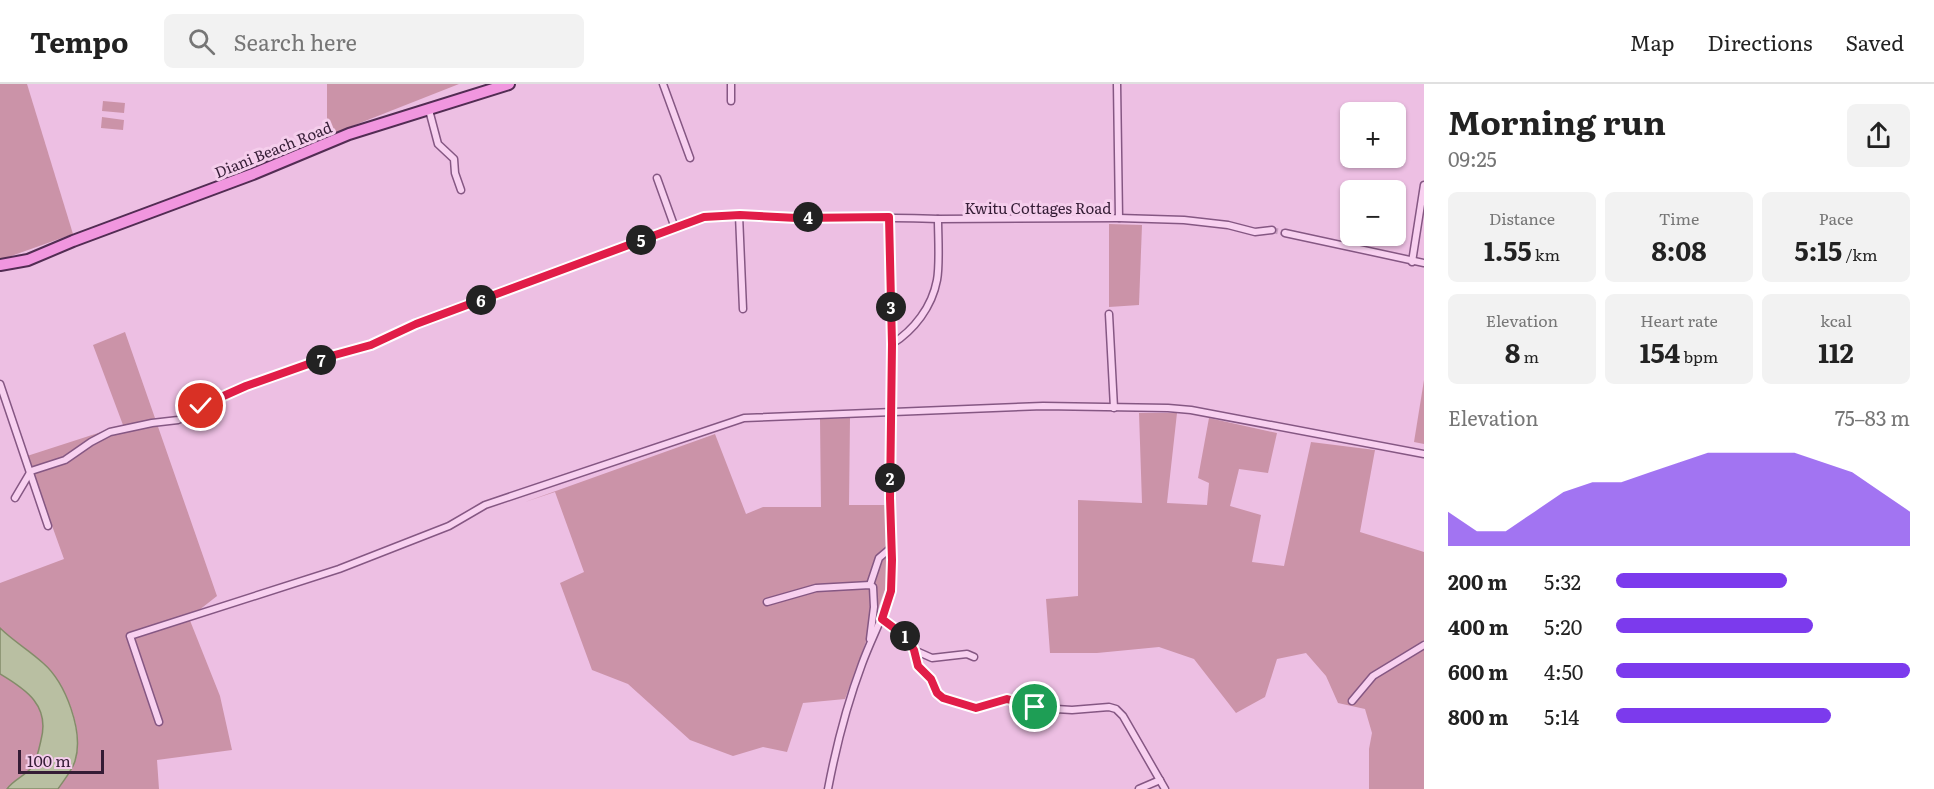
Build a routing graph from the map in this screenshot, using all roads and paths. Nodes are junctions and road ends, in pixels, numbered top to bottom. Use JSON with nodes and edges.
{"nodes":[{"id":1,"x":509,"y":84,"type":"edge"},
{"id":2,"x":663,"y":84,"type":"edge"},
{"id":3,"x":731,"y":84,"type":"edge"},
{"id":4,"x":1117,"y":84,"type":"edge"},
{"id":5,"x":731,"y":101,"type":"dead end"},
{"id":6,"x":429,"y":110,"type":"junction"},
{"id":7,"x":690,"y":158,"type":"dead end"},
{"id":8,"x":657,"y":178,"type":"dead end"},
{"id":9,"x":1424,"y":185,"type":"edge"},
{"id":10,"x":461,"y":190,"type":"dead end"},
{"id":11,"x":740,"y":215,"type":"junction"},
{"id":12,"x":889,"y":217,"type":"junction"},
{"id":13,"x":1119,"y":218,"type":"junction"},
{"id":14,"x":938,"y":222,"type":"junction"},
{"id":15,"x":675,"y":228,"type":"junction"},
{"id":16,"x":1272,"y":230,"type":"tunnel mouth"},
{"id":17,"x":1285,"y":233,"type":"tunnel mouth"},
{"id":18,"x":1412,"y":262,"type":"junction"},
{"id":19,"x":1424,"y":263,"type":"edge"},
{"id":20,"x":0,"y":265,"type":"edge"},
{"id":21,"x":743,"y":309,"type":"dead end"},
{"id":22,"x":1109,"y":314,"type":"dead end"},
{"id":23,"x":892,"y":344,"type":"junction"},
{"id":24,"x":0,"y":384,"type":"edge"},
{"id":25,"x":1114,"y":408,"type":"junction"},
{"id":26,"x":892,"y":413,"type":"junction"},
{"id":27,"x":1424,"y":454,"type":"edge"},
{"id":28,"x":31,"y":471,"type":"junction"},
{"id":29,"x":15,"y":498,"type":"dead end"},
{"id":30,"x":48,"y":526,"type":"dead end"},
{"id":31,"x":892,"y":547,"type":"junction"},
{"id":32,"x":870,"y":585,"type":"junction"},
{"id":33,"x":767,"y":602,"type":"dead end"},
{"id":34,"x":882,"y":619,"type":"junction"},
{"id":35,"x":1424,"y":645,"type":"edge"},
{"id":36,"x":869,"y":646,"type":"junction"},
{"id":37,"x":914,"y":650,"type":"junction"},
{"id":38,"x":974,"y":657,"type":"dead end"},
{"id":39,"x":1352,"y":701,"type":"dead end"},
{"id":40,"x":159,"y":722,"type":"dead end"},
{"id":41,"x":1160,"y":780,"type":"junction"},
{"id":42,"x":828,"y":789,"type":"edge"},
{"id":43,"x":1139,"y":789,"type":"edge"},
{"id":44,"x":1165,"y":789,"type":"edge"}],
"edges":[{"from":1,"to":6,"type":"main road","name":"Diani Beach Road"},
{"from":2,"to":7,"type":"street"},
{"from":3,"to":5,"type":"street"},
{"from":4,"to":13,"type":"street","name":"Kwitu Cottages Road"},
{"from":6,"to":10,"type":"street"},
{"from":6,"to":20,"type":"main road","name":"Diani Beach Road"},
{"from":8,"to":15,"type":"street"},
{"from":9,"to":18,"type":"street"},
{"from":11,"to":12,"type":"street","name":"Kwitu Cottages Road"},
{"from":11,"to":15,"type":"street","name":"Kwitu Cottages Road"},
{"from":11,"to":21,"type":"street"},
{"from":12,"to":14,"type":"street","name":"Kwitu Cottages Road"},
{"from":12,"to":23,"type":"street"},
{"from":13,"to":14,"type":"street","name":"Kwitu Cottages Road"},
{"from":13,"to":16,"type":"street"},
{"from":14,"to":23,"type":"street"},
{"from":15,"to":28,"type":"street","name":"Kwitu Cottages Road"},
{"from":17,"to":18,"type":"street"},
{"from":18,"to":19,"type":"street"},
{"from":22,"to":25,"type":"street"},
{"from":23,"to":26,"type":"street"},
{"from":24,"to":28,"type":"street"},
{"from":25,"to":26,"type":"street"},
{"from":25,"to":27,"type":"street"},
{"from":26,"to":31,"type":"street"},
{"from":26,"to":40,"type":"street"},
{"from":28,"to":29,"type":"street"},
{"from":28,"to":30,"type":"street"},
{"from":31,"to":32,"type":"street"},
{"from":31,"to":34,"type":"street"},
{"from":32,"to":33,"type":"street"},
{"from":32,"to":36,"type":"street"},
{"from":34,"to":36,"type":"street"},
{"from":34,"to":37,"type":"street"},
{"from":35,"to":39,"type":"street"},
{"from":36,"to":42,"type":"street"},
{"from":37,"to":38,"type":"street"},
{"from":37,"to":41,"type":"street"},
{"from":41,"to":43,"type":"street"},
{"from":41,"to":44,"type":"street"}]}
